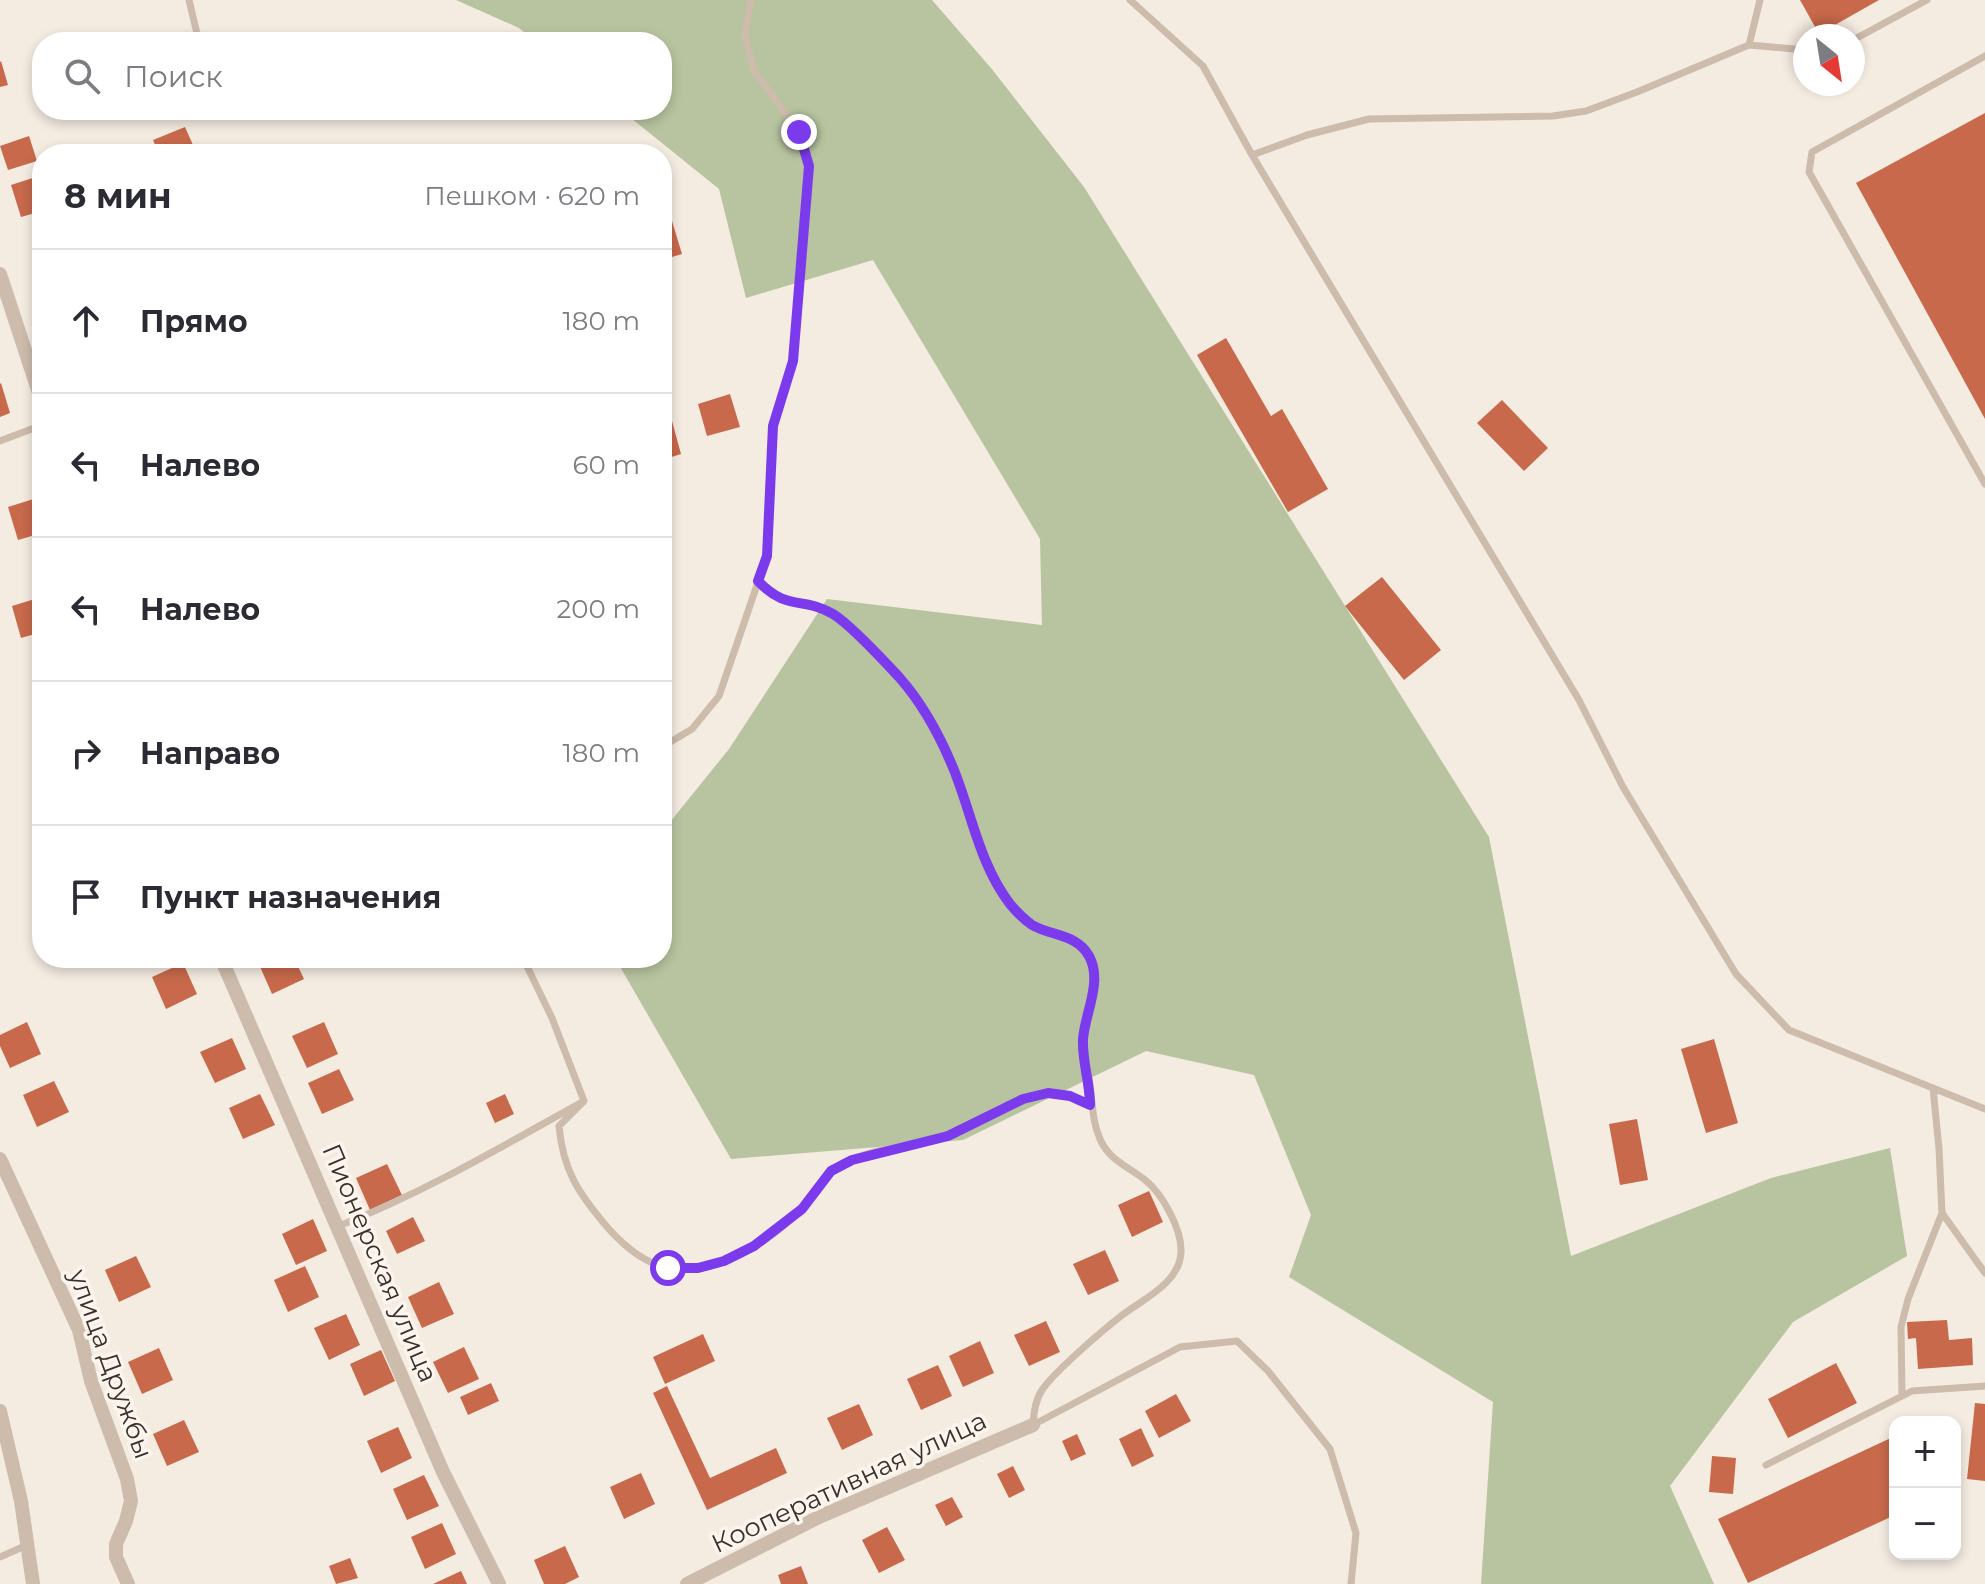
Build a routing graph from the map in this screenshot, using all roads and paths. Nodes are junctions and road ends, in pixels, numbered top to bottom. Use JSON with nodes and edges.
{"nodes":[{"id":1,"x":189,"y":0,"type":"edge"},
{"id":2,"x":751,"y":0,"type":"edge"},
{"id":3,"x":1130,"y":0,"type":"edge"},
{"id":4,"x":1760,"y":0,"type":"edge"},
{"id":5,"x":1927,"y":0,"type":"edge"},
{"id":6,"x":197,"y":32,"type":"edge"},
{"id":7,"x":1865,"y":34,"type":"edge"},
{"id":8,"x":1749,"y":45,"type":"junction"},
{"id":9,"x":1793,"y":49,"type":"edge"},
{"id":10,"x":1985,"y":56,"type":"edge"},
{"id":11,"x":1252,"y":155,"type":"junction"},
{"id":12,"x":0,"y":274,"type":"edge"},
{"id":13,"x":32,"y":372,"type":"edge"},
{"id":14,"x":32,"y":429,"type":"edge"},
{"id":15,"x":0,"y":441,"type":"edge"},
{"id":16,"x":1985,"y":484,"type":"edge"},
{"id":17,"x":758,"y":581,"type":"junction"},
{"id":18,"x":672,"y":741,"type":"edge"},
{"id":19,"x":225,"y":968,"type":"edge"},
{"id":20,"x":528,"y":968,"type":"edge"},
{"id":21,"x":1933,"y":1088,"type":"junction"},
{"id":22,"x":584,"y":1101,"type":"junction"},
{"id":23,"x":1090,"y":1105,"type":"junction"},
{"id":24,"x":1985,"y":1109,"type":"edge"},
{"id":25,"x":0,"y":1159,"type":"edge"},
{"id":26,"x":1942,"y":1213,"type":"junction"},
{"id":27,"x":339,"y":1226,"type":"junction"},
{"id":28,"x":1985,"y":1273,"type":"edge"},
{"id":29,"x":1985,"y":1386,"type":"edge"},
{"id":30,"x":1902,"y":1396,"type":"junction"},
{"id":31,"x":0,"y":1411,"type":"edge"},
{"id":32,"x":1033,"y":1425,"type":"junction"},
{"id":33,"x":5,"y":1460,"type":"edge"},
{"id":34,"x":1766,"y":1465,"type":"dead end"},
{"id":35,"x":27,"y":1545,"type":"junction"},
{"id":36,"x":0,"y":1557,"type":"edge"},
{"id":37,"x":33,"y":1584,"type":"edge"},
{"id":38,"x":128,"y":1584,"type":"edge"},
{"id":39,"x":499,"y":1584,"type":"edge"},
{"id":40,"x":687,"y":1584,"type":"edge"},
{"id":41,"x":1351,"y":1584,"type":"edge"}],
"edges":[{"from":1,"to":6,"type":"lane"},
{"from":2,"to":17,"type":"lane"},
{"from":3,"to":11,"type":"lane"},
{"from":4,"to":8,"type":"lane"},
{"from":5,"to":7,"type":"lane"},
{"from":8,"to":9,"type":"lane"},
{"from":8,"to":11,"type":"lane"},
{"from":10,"to":16,"type":"lane"},
{"from":11,"to":21,"type":"lane"},
{"from":12,"to":13,"type":"street"},
{"from":14,"to":15,"type":"lane"},
{"from":17,"to":18,"type":"lane"},
{"from":17,"to":23,"type":"lane"},
{"from":19,"to":27,"type":"street","name":"Пионерская улица"},
{"from":20,"to":22,"type":"lane"},
{"from":21,"to":24,"type":"lane"},
{"from":21,"to":26,"type":"lane"},
{"from":22,"to":23,"type":"lane"},
{"from":22,"to":27,"type":"lane"},
{"from":23,"to":32,"type":"lane"},
{"from":25,"to":38,"type":"street","name":"улица Дружбы"},
{"from":26,"to":28,"type":"lane"},
{"from":26,"to":30,"type":"lane"},
{"from":27,"to":39,"type":"street","name":"Пионерская улица"},
{"from":29,"to":30,"type":"lane"},
{"from":30,"to":34,"type":"lane"},
{"from":31,"to":33,"type":"street"},
{"from":32,"to":40,"type":"street","name":"Кооперативная улица"},
{"from":32,"to":41,"type":"lane"},
{"from":33,"to":35,"type":"street"},
{"from":35,"to":36,"type":"lane"},
{"from":35,"to":37,"type":"street"}]}
